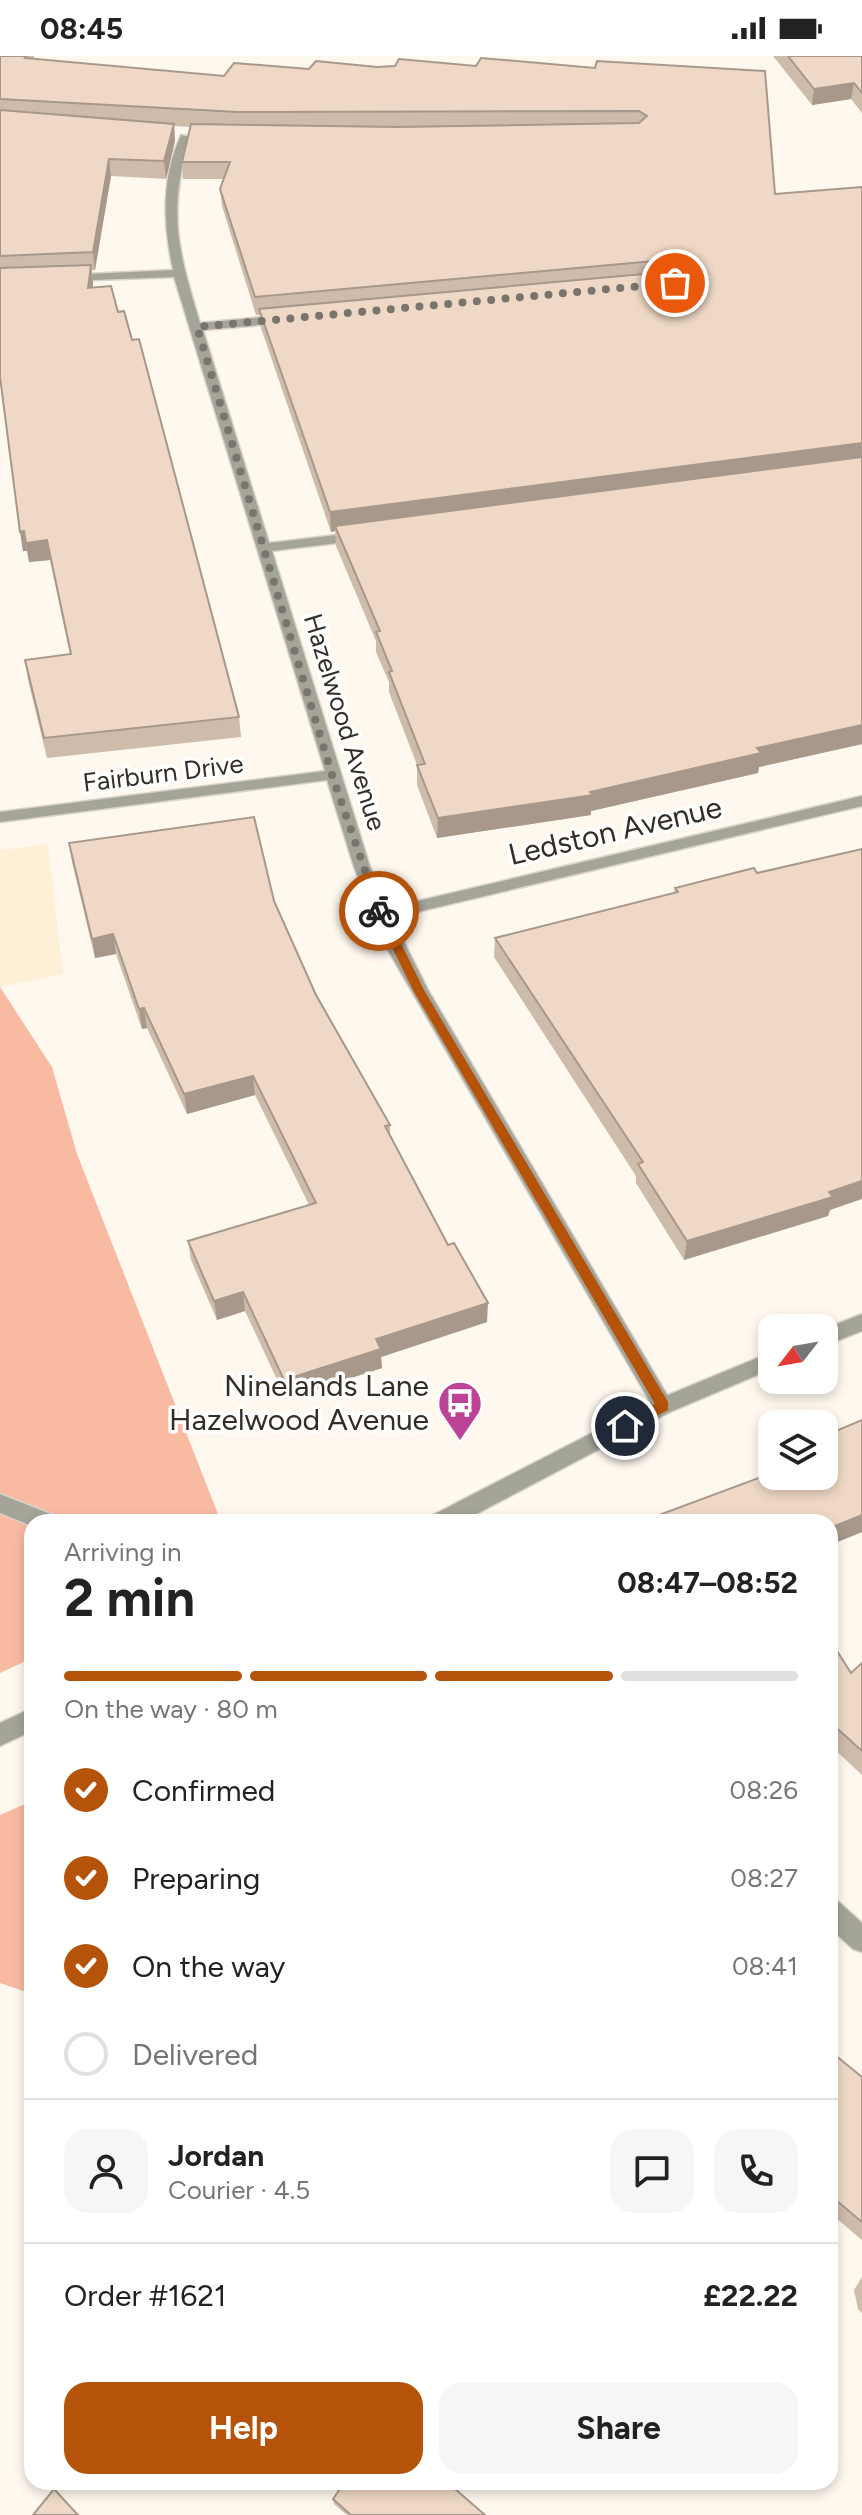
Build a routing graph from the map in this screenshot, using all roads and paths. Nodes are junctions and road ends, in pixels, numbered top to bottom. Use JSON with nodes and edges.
{"nodes":[{"id":1,"x":188,"y":137,"type":"edge"},
{"id":2,"x":179,"y":273,"type":"junction"},
{"id":3,"x":60,"y":279,"type":"edge"},
{"id":4,"x":293,"y":318,"type":"edge"},
{"id":5,"x":197,"y":327,"type":"junction"},
{"id":6,"x":375,"y":534,"type":"edge"},
{"id":7,"x":265,"y":548,"type":"junction"},
{"id":8,"x":332,"y":775,"type":"junction"},
{"id":9,"x":862,"y":801,"type":"edge"},
{"id":10,"x":0,"y":817,"type":"edge"},
{"id":11,"x":381,"y":915,"type":"junction"},
{"id":12,"x":862,"y":1322,"type":"edge"},
{"id":13,"x":838,"y":1332,"type":"edge"},
{"id":14,"x":758,"y":1366,"type":"edge"},
{"id":15,"x":663,"y":1406,"type":"junction"},
{"id":16,"x":0,"y":1503,"type":"edge"},
{"id":17,"x":26,"y":1514,"type":"edge"},
{"id":18,"x":472,"y":1514,"type":"edge"},
{"id":19,"x":24,"y":1723,"type":"edge"},
{"id":20,"x":0,"y":1735,"type":"edge"},
{"id":21,"x":838,"y":1918,"type":"edge"},
{"id":22,"x":862,"y":1940,"type":"edge"}],
"edges":[{"from":1,"to":2,"type":"street","name":"Hazelwood Avenue"},
{"from":2,"to":3,"type":"street"},
{"from":2,"to":5,"type":"street","name":"Hazelwood Avenue"},
{"from":4,"to":5,"type":"street"},
{"from":5,"to":7,"type":"street","name":"Hazelwood Avenue"},
{"from":6,"to":7,"type":"street"},
{"from":7,"to":8,"type":"street","name":"Hazelwood Avenue"},
{"from":8,"to":10,"type":"street","name":"Fairburn Drive"},
{"from":8,"to":11,"type":"street","name":"Hazelwood Avenue"},
{"from":9,"to":11,"type":"street","name":"Ledston Avenue"},
{"from":11,"to":15,"type":"street","name":"Hazelwood Avenue"},
{"from":12,"to":13,"type":"street"},
{"from":14,"to":15,"type":"street"},
{"from":15,"to":18,"type":"street"},
{"from":16,"to":17,"type":"street"},
{"from":19,"to":20,"type":"street"},
{"from":21,"to":22,"type":"street"}]}
